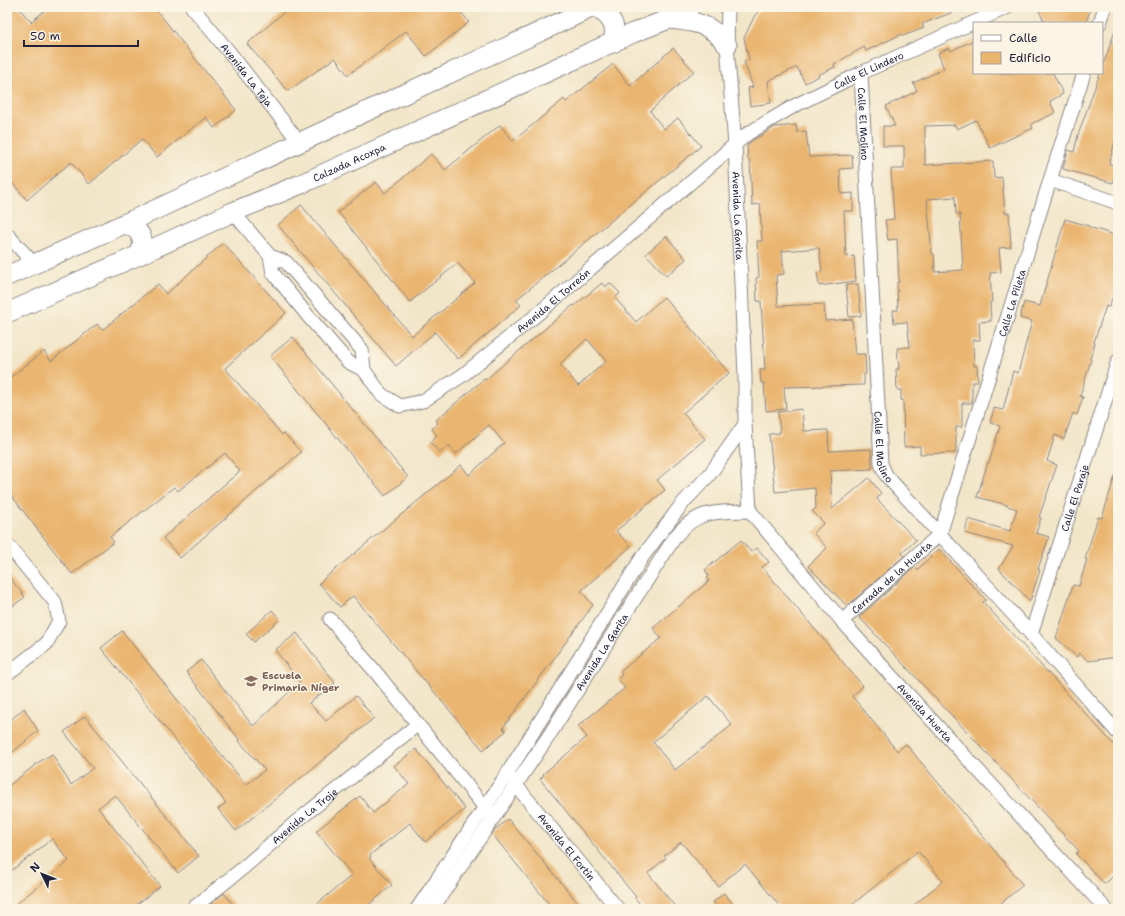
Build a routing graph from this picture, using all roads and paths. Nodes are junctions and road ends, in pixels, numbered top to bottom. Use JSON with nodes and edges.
{"nodes":[{"id":1,"x":192,"y":7,"type":"edge"},
{"id":2,"x":594,"y":7,"type":"edge"},
{"id":3,"x":612,"y":7,"type":"edge"},
{"id":4,"x":690,"y":7,"type":"edge"},
{"id":5,"x":728,"y":7,"type":"edge"},
{"id":6,"x":1008,"y":7,"type":"edge"},
{"id":7,"x":1105,"y":7,"type":"edge"},
{"id":8,"x":669,"y":19,"type":"junction"},
{"id":9,"x":975,"y":22,"type":"edge"},
{"id":10,"x":1100,"y":22,"type":"edge"},
{"id":11,"x":973,"y":23,"type":"edge"},
{"id":12,"x":634,"y":33,"type":"junction"},
{"id":13,"x":613,"y":43,"type":"junction"},
{"id":14,"x":727,"y":45,"type":"junction"},
{"id":15,"x":861,"y":73,"type":"junction"},
{"id":16,"x":1084,"y":74,"type":"edge"},
{"id":17,"x":300,"y":143,"type":"junction"},
{"id":18,"x":735,"y":145,"type":"junction"},
{"id":19,"x":1050,"y":180,"type":"junction"},
{"id":20,"x":1118,"y":203,"type":"edge"},
{"id":21,"x":232,"y":212,"type":"junction"},
{"id":22,"x":144,"y":215,"type":"junction"},
{"id":23,"x":123,"y":224,"type":"junction"},
{"id":24,"x":7,"y":234,"type":"edge"},
{"id":25,"x":156,"y":248,"type":"junction"},
{"id":26,"x":139,"y":255,"type":"junction"},
{"id":27,"x":270,"y":256,"type":"junction"},
{"id":28,"x":34,"y":264,"type":"junction"},
{"id":29,"x":7,"y":276,"type":"edge"},
{"id":30,"x":7,"y":313,"type":"edge"},
{"id":31,"x":1118,"y":361,"type":"edge"},
{"id":32,"x":364,"y":370,"type":"junction"},
{"id":33,"x":744,"y":424,"type":"junction"},
{"id":34,"x":750,"y":511,"type":"junction"},
{"id":35,"x":940,"y":534,"type":"junction"},
{"id":36,"x":7,"y":544,"type":"edge"},
{"id":37,"x":330,"y":619,"type":"dead end"},
{"id":38,"x":842,"y":621,"type":"junction"},
{"id":39,"x":1030,"y":634,"type":"junction"},
{"id":40,"x":7,"y":674,"type":"edge"},
{"id":41,"x":417,"y":725,"type":"junction"},
{"id":42,"x":1118,"y":733,"type":"edge"},
{"id":43,"x":511,"y":779,"type":"junction"},
{"id":44,"x":485,"y":808,"type":"junction"},
{"id":45,"x":493,"y":819,"type":"junction"},
{"id":46,"x":192,"y":909,"type":"edge"},
{"id":47,"x":417,"y":909,"type":"edge"},
{"id":48,"x":432,"y":909,"type":"edge"},
{"id":49,"x":618,"y":909,"type":"edge"},
{"id":50,"x":1106,"y":909,"type":"edge"}],
"edges":[{"from":1,"to":17,"type":"street","name":"Avenida La Teja"},
{"from":2,"to":13,"type":"main road"},
{"from":2,"to":17,"type":"main road"},
{"from":3,"to":12,"type":"main road"},
{"from":4,"to":8,"type":"main road","name":"Calzada Acoxpa"},
{"from":5,"to":14,"type":"street","name":"Avenida La Garita"},
{"from":6,"to":9,"type":"street","name":"Calle El Lindero"},
{"from":7,"to":10,"type":"street"},
{"from":8,"to":12,"type":"main road","name":"Calzada Acoxpa"},
{"from":8,"to":14,"type":"main road"},
{"from":11,"to":15,"type":"street","name":"Calle El Lindero"},
{"from":12,"to":13,"type":"main road","name":"Calzada Acoxpa"},
{"from":13,"to":21,"type":"main road","name":"Calzada Acoxpa"},
{"from":14,"to":18,"type":"street","name":"Avenida La Garita"},
{"from":15,"to":18,"type":"street","name":"Calle El Lindero"},
{"from":15,"to":35,"type":"street","name":"Calle El Molino"},
{"from":16,"to":19,"type":"street","name":"Calle La Pileta"},
{"from":17,"to":22,"type":"main road"},
{"from":18,"to":32,"type":"street","name":"Avenida El Torreón"},
{"from":18,"to":33,"type":"street","name":"Avenida La Garita"},
{"from":19,"to":20,"type":"street"},
{"from":19,"to":35,"type":"street","name":"Calle La Pileta"},
{"from":21,"to":25,"type":"main road","name":"Calzada Acoxpa"},
{"from":21,"to":27,"type":"street","name":"Avenida El Torreón"},
{"from":22,"to":23,"type":"main road"},
{"from":22,"to":25,"type":"main road"},
{"from":23,"to":26,"type":"main road"},
{"from":23,"to":28,"type":"main road"},
{"from":24,"to":28,"type":"street"},
{"from":25,"to":26,"type":"main road","name":"Calzada Acoxpa"},
{"from":26,"to":30,"type":"main road","name":"Calzada Acoxpa"},
{"from":27,"to":32,"type":"street","name":"Avenida El Torreón"},
{"from":27,"to":32,"type":"street","name":"Avenida El Torreón"},
{"from":28,"to":29,"type":"main road"},
{"from":31,"to":39,"type":"street","name":"Calle El Paraje"},
{"from":33,"to":34,"type":"street","name":"Avenida La Garita"},
{"from":33,"to":43,"type":"street","name":"Avenida La Garita"},
{"from":34,"to":38,"type":"street","name":"Avenida Huerta"},
{"from":34,"to":43,"type":"street","name":"Avenida La Garita"},
{"from":35,"to":38,"type":"street","name":"Cerrada de la Huerta"},
{"from":35,"to":39,"type":"street","name":"Calle El Molino"},
{"from":36,"to":40,"type":"street"},
{"from":37,"to":41,"type":"street"},
{"from":38,"to":50,"type":"street","name":"Avenida Huerta"},
{"from":39,"to":42,"type":"street","name":"Calle El Molino"},
{"from":41,"to":44,"type":"street"},
{"from":41,"to":46,"type":"street","name":"Avenida La Troje"},
{"from":43,"to":44,"type":"street","name":"Avenida La Garita"},
{"from":43,"to":45,"type":"street","name":"Avenida La Garita"},
{"from":43,"to":49,"type":"street","name":"Avenida El Fortín"},
{"from":44,"to":45,"type":"street"},
{"from":44,"to":47,"type":"street","name":"Avenida La Garita"},
{"from":45,"to":48,"type":"street","name":"Avenida La Garita"}]}
